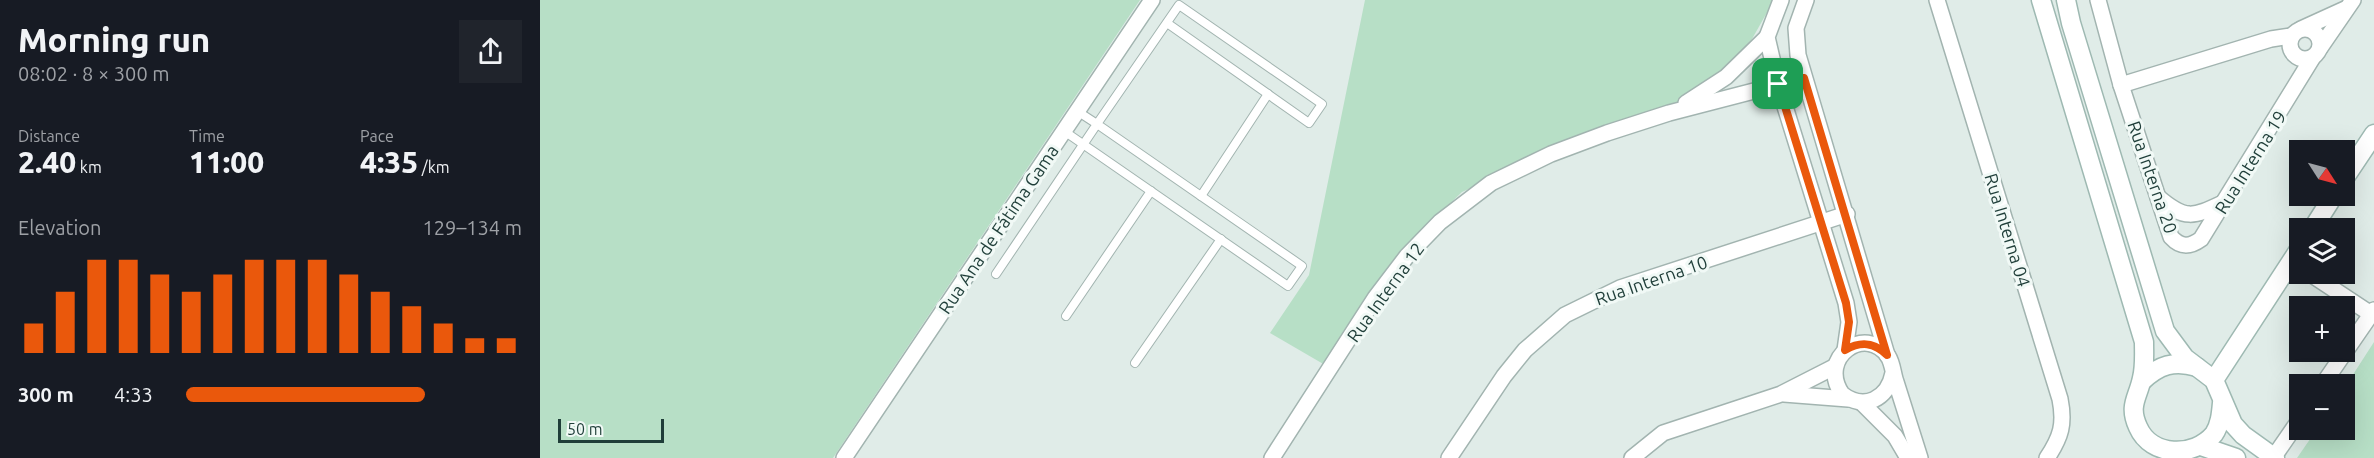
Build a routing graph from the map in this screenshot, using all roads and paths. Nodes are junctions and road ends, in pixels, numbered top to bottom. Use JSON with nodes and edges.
{"nodes":[{"id":1,"x":1152,"y":0,"type":"edge"},
{"id":2,"x":1781,"y":0,"type":"edge"},
{"id":3,"x":1806,"y":0,"type":"edge"},
{"id":4,"x":1937,"y":0,"type":"edge"},
{"id":5,"x":2041,"y":0,"type":"edge"},
{"id":6,"x":2066,"y":0,"type":"edge"},
{"id":7,"x":2098,"y":0,"type":"edge"},
{"id":8,"x":2350,"y":4,"type":"edge"},
{"id":9,"x":1167,"y":23,"type":"junction"},
{"id":10,"x":1767,"y":37,"type":"junction"},
{"id":11,"x":2294,"y":43,"type":"junction"},
{"id":12,"x":2316,"y":53,"type":"junction"},
{"id":13,"x":1804,"y":78,"type":"junction"},
{"id":14,"x":1778,"y":84,"type":"junction"},
{"id":15,"x":2298,"y":84,"type":"junction"},
{"id":16,"x":2121,"y":85,"type":"junction"},
{"id":17,"x":1268,"y":94,"type":"junction"},
{"id":18,"x":1077,"y":111,"type":"junction"},
{"id":19,"x":1669,"y":112,"type":"junction"},
{"id":20,"x":1097,"y":124,"type":"junction"},
{"id":21,"x":1064,"y":131,"type":"junction"},
{"id":22,"x":2374,"y":134,"type":"edge"},
{"id":23,"x":1083,"y":144,"type":"junction"},
{"id":24,"x":2355,"y":162,"type":"edge"},
{"id":25,"x":1150,"y":191,"type":"junction"},
{"id":26,"x":1201,"y":196,"type":"junction"},
{"id":27,"x":2158,"y":197,"type":"junction"},
{"id":28,"x":2225,"y":202,"type":"junction"},
{"id":29,"x":1846,"y":214,"type":"junction"},
{"id":30,"x":1822,"y":223,"type":"junction"},
{"id":31,"x":1221,"y":239,"type":"junction"},
{"id":32,"x":2201,"y":239,"type":"joint"},
{"id":33,"x":2289,"y":271,"type":"edge"},
{"id":34,"x":996,"y":274,"type":"dead end"},
{"id":35,"x":2327,"y":284,"type":"edge"},
{"id":36,"x":2373,"y":312,"type":"edge"},
{"id":37,"x":1066,"y":316,"type":"dead end"},
{"id":38,"x":1845,"y":350,"type":"junction"},
{"id":39,"x":1887,"y":355,"type":"junction"},
{"id":40,"x":1135,"y":363,"type":"dead end"},
{"id":41,"x":1834,"y":367,"type":"junction"},
{"id":42,"x":2198,"y":367,"type":"junction"},
{"id":43,"x":1893,"y":373,"type":"junction"},
{"id":44,"x":2330,"y":374,"type":"edge"},
{"id":45,"x":2214,"y":380,"type":"junction"},
{"id":46,"x":2142,"y":381,"type":"junction"},
{"id":47,"x":1781,"y":394,"type":"junction"},
{"id":48,"x":1855,"y":401,"type":"junction"},
{"id":49,"x":2222,"y":404,"type":"junction"},
{"id":50,"x":2289,"y":436,"type":"edge"},
{"id":51,"x":2201,"y":446,"type":"junction"},
{"id":52,"x":2160,"y":454,"type":"edge"},
{"id":53,"x":844,"y":458,"type":"edge"},
{"id":54,"x":1272,"y":458,"type":"edge"},
{"id":55,"x":1449,"y":458,"type":"edge"},
{"id":56,"x":1632,"y":458,"type":"edge"},
{"id":57,"x":1908,"y":458,"type":"edge"},
{"id":58,"x":1920,"y":458,"type":"edge"},
{"id":59,"x":2048,"y":458,"type":"edge"},
{"id":60,"x":2236,"y":458,"type":"edge"},
{"id":61,"x":2274,"y":458,"type":"edge"}],
"edges":[{"from":1,"to":18,"type":"street","name":"Rua Ana de Fátima Gama"},
{"from":2,"to":10,"type":"street"},
{"from":3,"to":13,"type":"street"},
{"from":4,"to":59,"type":"street","name":"Rua Interna 04"},
{"from":5,"to":46,"type":"main road"},
{"from":6,"to":42,"type":"main road"},
{"from":7,"to":16,"type":"street","name":"Rua Interna 20"},
{"from":8,"to":11,"type":"street","name":"Rua Interna 19"},
{"from":8,"to":12,"type":"street","name":"Rua Interna 19"},
{"from":9,"to":17,"type":"lane"},
{"from":9,"to":17,"type":"lane"},
{"from":9,"to":20,"type":"lane"},
{"from":10,"to":14,"type":"street"},
{"from":10,"to":19,"type":"street","name":"Rua Interna 12"},
{"from":11,"to":12,"type":"street"},
{"from":11,"to":12,"type":"street"},
{"from":11,"to":15,"type":"street"},
{"from":11,"to":16,"type":"street"},
{"from":12,"to":15,"type":"street","name":"Rua Interna 19"},
{"from":13,"to":14,"type":"street","name":"Rua Interna 12"},
{"from":13,"to":29,"type":"street"},
{"from":14,"to":19,"type":"street","name":"Rua Interna 12"},
{"from":14,"to":30,"type":"street"},
{"from":15,"to":28,"type":"street","name":"Rua Interna 19"},
{"from":16,"to":27,"type":"street","name":"Rua Interna 20"},
{"from":17,"to":26,"type":"lane"},
{"from":18,"to":20,"type":"lane"},
{"from":18,"to":21,"type":"street","name":"Rua Ana de Fátima Gama"},
{"from":19,"to":54,"type":"street","name":"Rua Interna 12"},
{"from":20,"to":23,"type":"lane"},
{"from":20,"to":26,"type":"lane"},
{"from":21,"to":23,"type":"lane"},
{"from":21,"to":53,"type":"street","name":"Rua Ana de Fátima Gama"},
{"from":22,"to":24,"type":"main road"},
{"from":23,"to":25,"type":"lane"},
{"from":23,"to":34,"type":"lane"},
{"from":25,"to":31,"type":"lane"},
{"from":25,"to":37,"type":"lane"},
{"from":26,"to":31,"type":"lane"},
{"from":27,"to":28,"type":"street"},
{"from":27,"to":32,"type":"street","name":"Rua Interna 20"},
{"from":28,"to":32,"type":"street","name":"Rua Interna 19"},
{"from":29,"to":30,"type":"street","name":"Rua Interna 10"},
{"from":29,"to":39,"type":"street"},
{"from":30,"to":38,"type":"street"},
{"from":30,"to":55,"type":"street","name":"Rua Interna 10"},
{"from":31,"to":40,"type":"lane"},
{"from":33,"to":45,"type":"main road"},
{"from":35,"to":36,"type":"street"},
{"from":36,"to":44,"type":"street"},
{"from":38,"to":39,"type":"street"},
{"from":38,"to":41,"type":"street"},
{"from":39,"to":43,"type":"street"},
{"from":41,"to":47,"type":"street"},
{"from":41,"to":48,"type":"street"},
{"from":42,"to":45,"type":"main road"},
{"from":42,"to":46,"type":"main road"},
{"from":43,"to":48,"type":"street"},
{"from":43,"to":58,"type":"street"},
{"from":45,"to":49,"type":"main road"},
{"from":46,"to":52,"type":"main road"},
{"from":47,"to":48,"type":"street"},
{"from":47,"to":56,"type":"street"},
{"from":48,"to":57,"type":"street"},
{"from":49,"to":51,"type":"main road"},
{"from":49,"to":61,"type":"main road"},
{"from":50,"to":61,"type":"street"},
{"from":51,"to":52,"type":"main road"},
{"from":51,"to":60,"type":"main road"}]}
